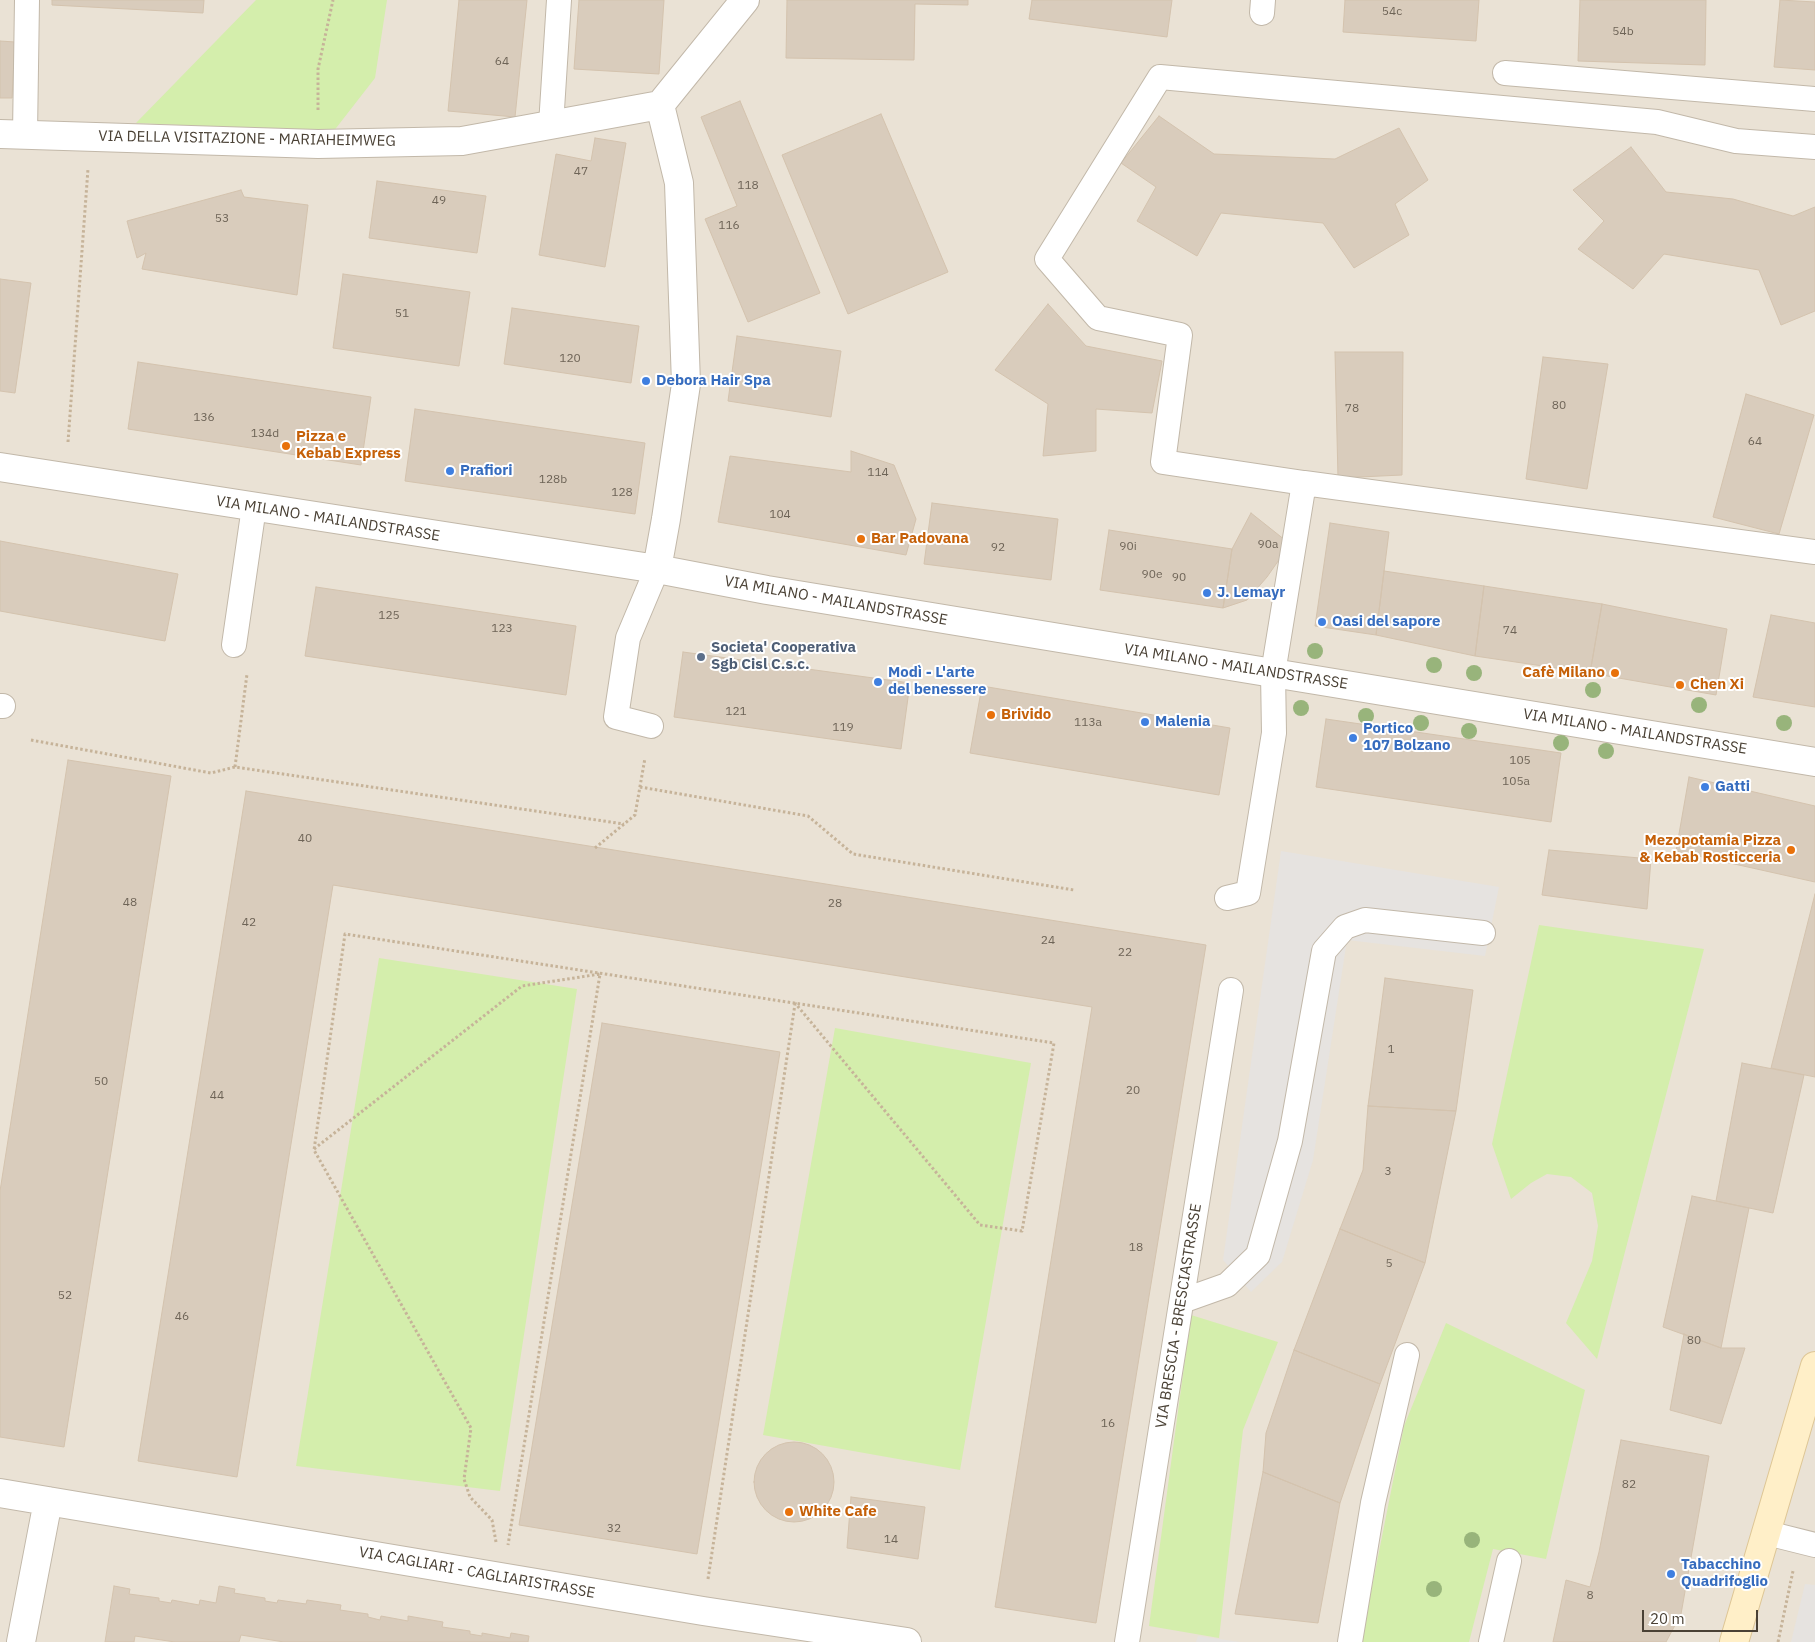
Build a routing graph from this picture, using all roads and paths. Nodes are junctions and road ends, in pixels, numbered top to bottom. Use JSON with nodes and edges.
{"nodes":[{"id":1,"x":27,"y":0,"type":"edge"},
{"id":2,"x":333,"y":0,"type":"edge"},
{"id":3,"x":559,"y":0,"type":"edge"},
{"id":4,"x":745,"y":0,"type":"edge"},
{"id":5,"x":1505,"y":73,"type":"dead end"},
{"id":6,"x":1815,"y":99,"type":"edge"},
{"id":7,"x":660,"y":106,"type":"junction"},
{"id":8,"x":550,"y":125,"type":"junction"},
{"id":9,"x":13,"y":134,"type":"edge"},
{"id":10,"x":91,"y":136,"type":"junction"},
{"id":11,"x":318,"y":144,"type":"junction"},
{"id":12,"x":1815,"y":147,"type":"edge"},
{"id":13,"x":0,"y":467,"type":"edge"},
{"id":14,"x":65,"y":478,"type":"junction"},
{"id":15,"x":1304,"y":483,"type":"junction"},
{"id":16,"x":254,"y":507,"type":"junction"},
{"id":17,"x":1815,"y":552,"type":"edge"},
{"id":18,"x":657,"y":570,"type":"junction"},
{"id":19,"x":234,"y":645,"type":"joint"},
{"id":20,"x":1273,"y":673,"type":"junction"},
{"id":21,"x":651,"y":726,"type":"joint"},
{"id":22,"x":31,"y":740,"type":"dead end"},
{"id":23,"x":1815,"y":762,"type":"edge"},
{"id":24,"x":235,"y":767,"type":"junction"},
{"id":25,"x":640,"y":787,"type":"junction"},
{"id":26,"x":624,"y":824,"type":"junction"},
{"id":27,"x":595,"y":848,"type":"dead end"},
{"id":28,"x":1074,"y":890,"type":"dead end"},
{"id":29,"x":1238,"y":896,"type":"dead end"},
{"id":30,"x":1483,"y":933,"type":"dead end"},
{"id":31,"x":600,"y":974,"type":"junction"},
{"id":32,"x":1231,"y":990,"type":"dead end"},
{"id":33,"x":795,"y":1003,"type":"junction"},
{"id":34,"x":314,"y":1150,"type":"junction"},
{"id":35,"x":1182,"y":1302,"type":"junction"},
{"id":36,"x":1407,"y":1356,"type":"dead end"},
{"id":37,"x":1815,"y":1366,"type":"edge"},
{"id":38,"x":0,"y":1493,"type":"edge"},
{"id":39,"x":48,"y":1501,"type":"junction"},
{"id":40,"x":1767,"y":1533,"type":"junction"},
{"id":41,"x":1815,"y":1545,"type":"edge"},
{"id":42,"x":1509,"y":1561,"type":"dead end"},
{"id":43,"x":1795,"y":1565,"type":"dead end"},
{"id":44,"x":501,"y":1577,"type":"junction"},
{"id":45,"x":703,"y":1611,"type":"junction"},
{"id":46,"x":22,"y":1642,"type":"edge"},
{"id":47,"x":907,"y":1642,"type":"edge"},
{"id":48,"x":1127,"y":1642,"type":"edge"},
{"id":49,"x":1350,"y":1642,"type":"edge"},
{"id":50,"x":1491,"y":1642,"type":"edge"},
{"id":51,"x":1734,"y":1642,"type":"edge"},
{"id":52,"x":1778,"y":1642,"type":"edge"}],
"edges":[{"from":1,"to":9,"type":"lane","name":"VIA DELLA VISITAZIONE - MARIAHEIMWEG"},
{"from":2,"to":11,"type":"path"},
{"from":3,"to":8,"type":"lane"},
{"from":4,"to":7,"type":"street"},
{"from":5,"to":6,"type":"lane"},
{"from":7,"to":8,"type":"street","name":"VIA DELLA VISITAZIONE - MARIAHEIMWEG"},
{"from":7,"to":18,"type":"street"},
{"from":8,"to":11,"type":"street","name":"VIA DELLA VISITAZIONE - MARIAHEIMWEG"},
{"from":9,"to":10,"type":"street","name":"VIA DELLA VISITAZIONE - MARIAHEIMWEG"},
{"from":10,"to":11,"type":"street","name":"VIA DELLA VISITAZIONE - MARIAHEIMWEG"},
{"from":10,"to":14,"type":"path"},
{"from":12,"to":15,"type":"lane"},
{"from":13,"to":14,"type":"street","name":"VIA MILANO - MAILANDSTRASSE"},
{"from":14,"to":16,"type":"street","name":"VIA MILANO - MAILANDSTRASSE"},
{"from":15,"to":17,"type":"lane"},
{"from":15,"to":20,"type":"lane"},
{"from":16,"to":18,"type":"street","name":"VIA MILANO - MAILANDSTRASSE"},
{"from":16,"to":19,"type":"lane"},
{"from":18,"to":20,"type":"street","name":"VIA MILANO - MAILANDSTRASSE"},
{"from":18,"to":21,"type":"lane"},
{"from":19,"to":24,"type":"path"},
{"from":20,"to":23,"type":"street","name":"VIA MILANO - MAILANDSTRASSE"},
{"from":20,"to":29,"type":"lane"},
{"from":21,"to":25,"type":"path"},
{"from":22,"to":24,"type":"path"},
{"from":24,"to":26,"type":"path"},
{"from":25,"to":26,"type":"path"},
{"from":25,"to":28,"type":"path"},
{"from":26,"to":27,"type":"path"},
{"from":30,"to":35,"type":"lane"},
{"from":31,"to":33,"type":"path"},
{"from":31,"to":34,"type":"path"},
{"from":31,"to":34,"type":"path"},
{"from":31,"to":44,"type":"path"},
{"from":32,"to":35,"type":"lane","name":"VIA BRESCIA - BRESCIASTRASSE"},
{"from":33,"to":33,"type":"path"},
{"from":33,"to":45,"type":"path"},
{"from":34,"to":44,"type":"path"},
{"from":35,"to":48,"type":"lane","name":"VIA BRESCIA - BRESCIASTRASSE"},
{"from":36,"to":49,"type":"lane"},
{"from":37,"to":40,"type":"street"},
{"from":38,"to":39,"type":"street","name":"VIA CAGLIARI - CAGLIARISTRASSE"},
{"from":39,"to":44,"type":"street","name":"VIA CAGLIARI - CAGLIARISTRASSE"},
{"from":39,"to":46,"type":"street"},
{"from":40,"to":41,"type":"lane"},
{"from":40,"to":51,"type":"street"},
{"from":42,"to":50,"type":"lane"},
{"from":43,"to":52,"type":"path"},
{"from":44,"to":45,"type":"street","name":"VIA CAGLIARI - CAGLIARISTRASSE"},
{"from":45,"to":47,"type":"street","name":"VIA CAGLIARI - CAGLIARISTRASSE"}]}
